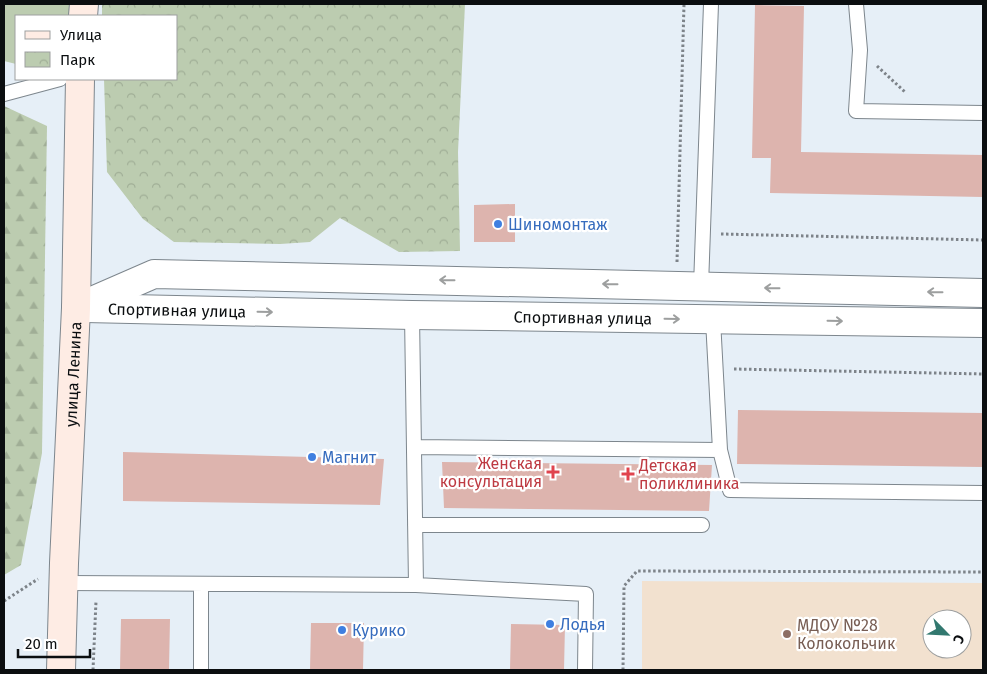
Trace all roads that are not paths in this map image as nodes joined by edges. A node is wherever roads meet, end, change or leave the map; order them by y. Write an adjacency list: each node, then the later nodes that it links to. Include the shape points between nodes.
1 (711, 4): 6 (lane, via 703,234)
2 (856, 4): 5 (lane, via 860,50 856,111)
3 (72, 83): 4 (lane); 8 (street, улица Ленина)
4 (4, 94)
5 (983, 113)
6 (689, 285): 7 (street, Спортивная улица, one-way to 6); 8 (street, Спортивная улица, one-way to 8, via 154,274)
7 (983, 293)
8 (76, 308): 9 (street, Спортивная улица, one-way to 9); 17 (street, улица Ленина)
9 (412, 316): 10 (street, Спортивная улица, one-way to 10); 12 (lane)
10 (713, 320): 11 (street, Спортивная улица, one-way to 11); 13 (lane)
11 (983, 324)
12 (414, 447): 13 (lane); 15 (lane)
13 (720, 450): 14 (lane, via 730,490)
14 (983, 493)
15 (415, 525): 16 (lane); 19 (lane)
16 (702, 525)
17 (64, 573): 18 (lane, via 96,583); 20 (street, улица Ленина)
18 (201, 584): 19 (lane); 21 (lane)
19 (416, 585): 22 (lane, via 586,594)
20 (62, 670)
21 (201, 670)
22 (585, 670)

